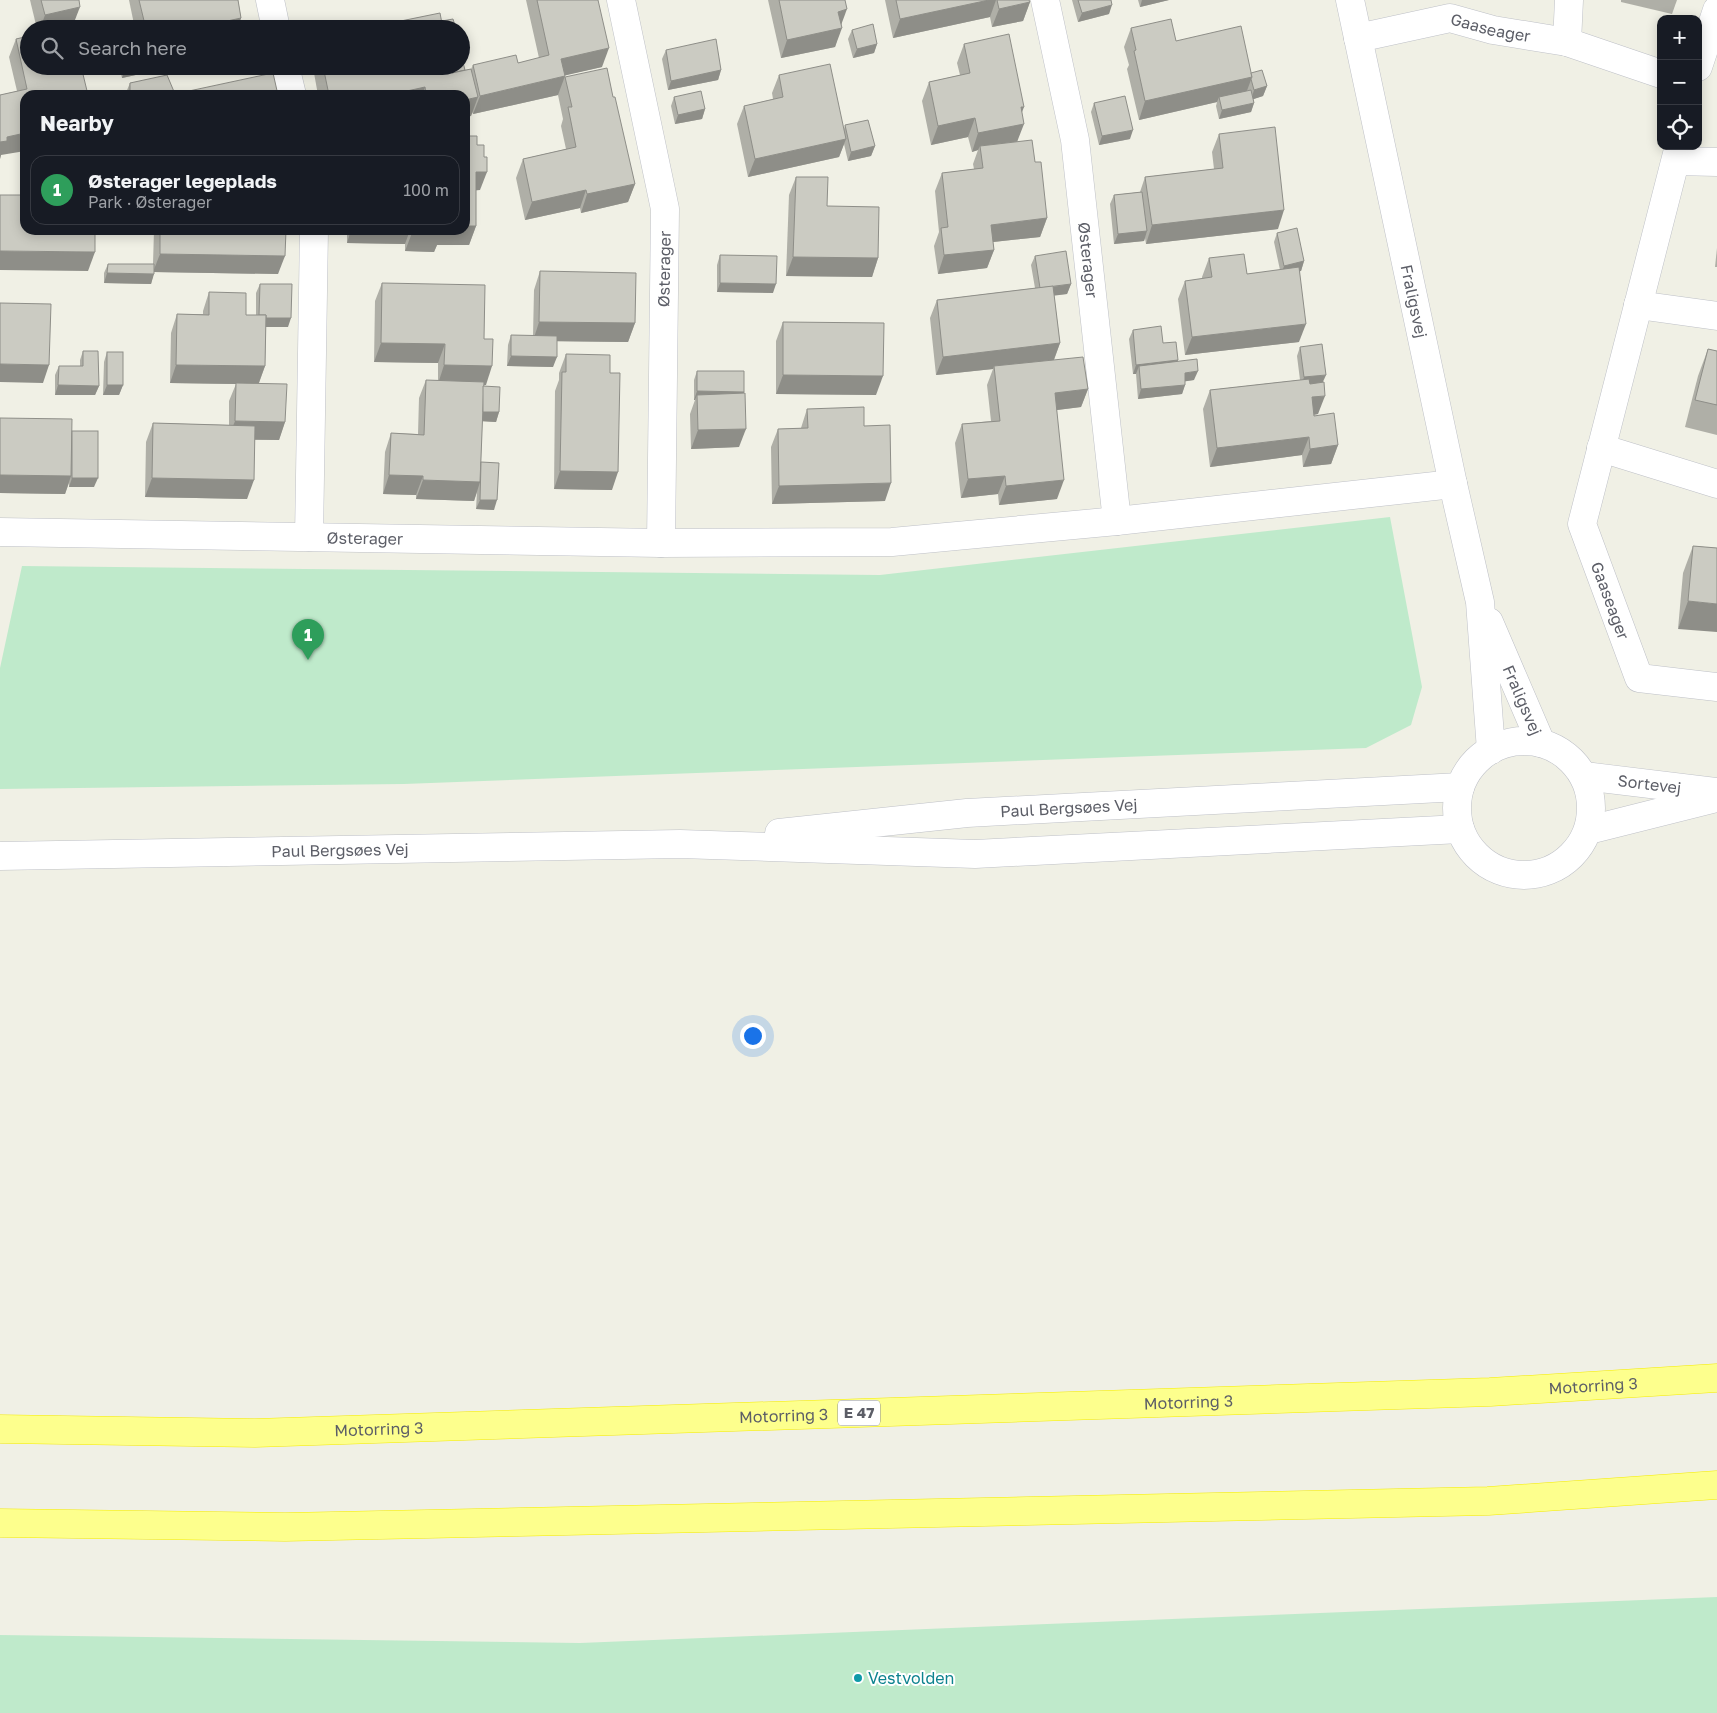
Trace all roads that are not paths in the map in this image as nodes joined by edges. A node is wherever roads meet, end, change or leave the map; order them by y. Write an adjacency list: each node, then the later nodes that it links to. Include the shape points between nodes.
1 (270, 0): 7 (street)
2 (621, 0): 25 (street, Østerager, via 665,209)
3 (1045, 0): 22 (street, Østerager, via 1075,140)
4 (1350, 0): 8 (street, Fraligsvej)
5 (1569, 0): 9 (street)
6 (1717, 10): 10 (street)
7 (274, 20)
8 (1358, 38): 9 (street, Gaaseager, via 1450,18 1494,30); 20 (street, Fraligsvej)
9 (1567, 42): 11 (street, Gaaseager)
10 (1700, 60)
11 (1657, 73)
12 (287, 75): 13 (street)
13 (291, 90)
14 (1678, 154): 15 (street, Gaaseager); 17 (street, Gaaseager)
15 (1717, 162)
16 (314, 235): 24 (street, Østerager)
17 (1638, 304): 18 (street); 19 (street, Gaaseager)
18 (1717, 316)
19 (1601, 448): 21 (street); 27 (street, Gaaseager, via 1582,524 1639,678)
20 (1453, 484): 22 (street, Østerager); 26 (street, Fraligsvej)
21 (1717, 484)
22 (1117, 521): 25 (street, Østerager, via 892,542)
23 (0, 532): 24 (street, Østerager)
24 (309, 537): 25 (street, Østerager)
25 (661, 543)
26 (1480, 602): 28 (street, Fraligsvej); 29 (street, Fraligsvej)
27 (1717, 687)
28 (1541, 743): 29 (street, via 1507,743); 30 (street, via 1558,750)
29 (1491, 750): 31 (street, via 1472,766)
30 (1584, 776): 32 (street, Sortevej); 35 (street, via 1592,811)
31 (1460, 787): 34 (street, via 1457,808); 36 (street, Paul Bergsøes Vej, via 967,813)
32 (1717, 792)
33 (1717, 797): 35 (street, Sortevej)
34 (1460, 829): 35 (street, via 1469,848 1484,863 1503,873 1524,876 1545,873 1564,864 1579,848); 36 (street, Paul Bergsøes Vej, via 974,854)
35 (1589, 830)
36 (680, 844): 37 (street, Paul Bergsøes Vej)
37 (0, 856)
38 (1717, 1378): 39 (highway, Motorring 3 / E 47, via 1490,1392 255,1433)
39 (0, 1429)
40 (1717, 1485): 41 (highway, via 1469,1502 285,1527)
41 (0, 1523)

